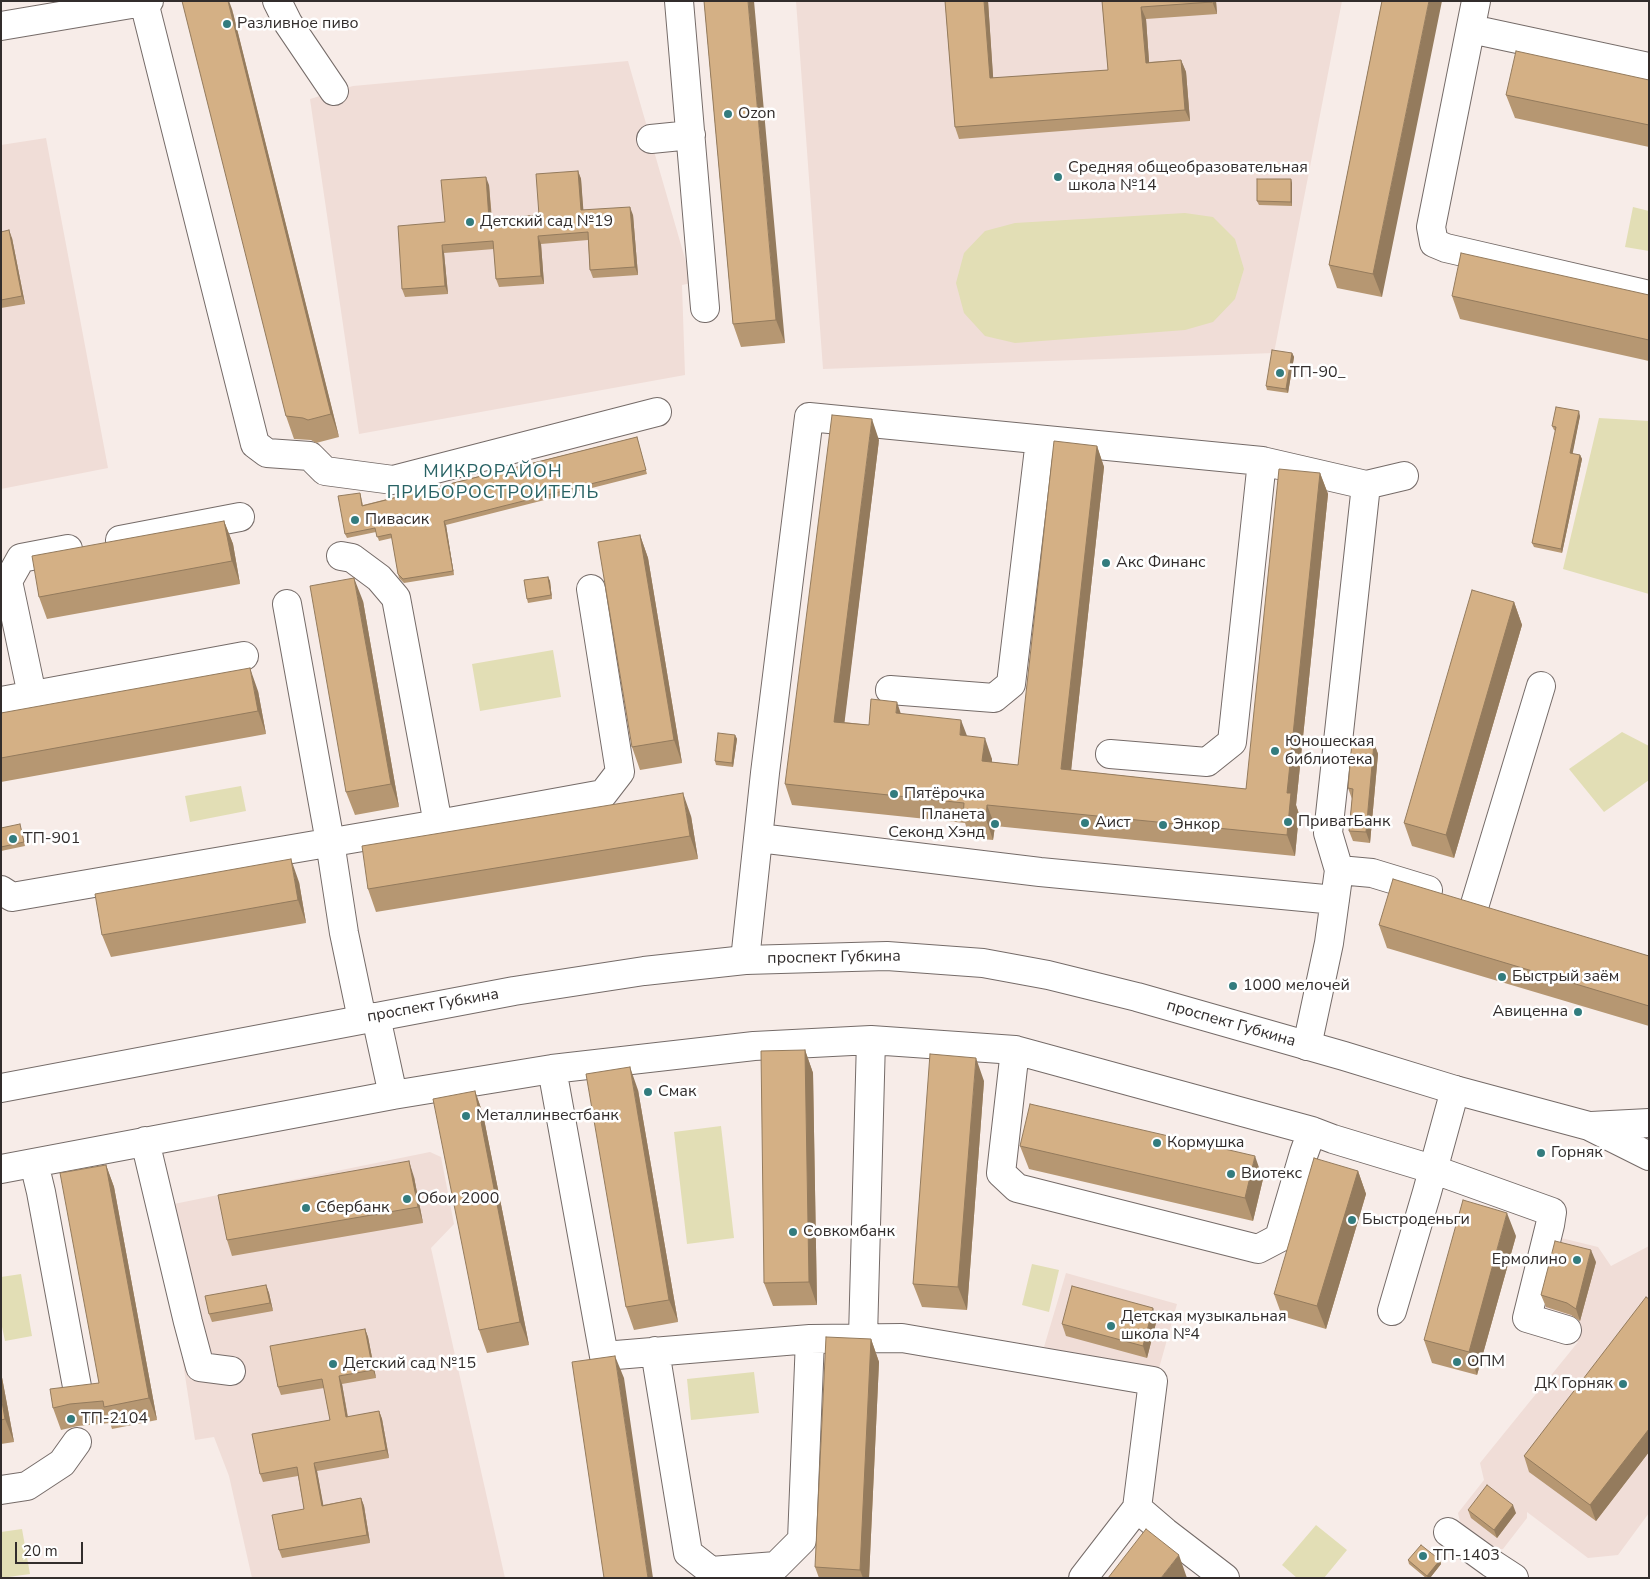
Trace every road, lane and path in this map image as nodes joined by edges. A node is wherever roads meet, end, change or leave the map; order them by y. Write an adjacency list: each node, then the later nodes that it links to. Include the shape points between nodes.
1 (277, 1): 8 (main road)
2 (679, 1): 9 (main road)
3 (1476, 1): 6 (main road)
4 (147, 2): 5 (main road); 13 (main road, via 255,444 267,453 310,456 325,472 393,480)
5 (1, 26)
6 (1471, 29): 7 (main road); 11 (main road, via 1431,227 1434,243)
7 (1649, 67)
8 (334, 91)
9 (691, 135): 10 (main road); 12 (main road)
10 (650, 140)
11 (1649, 295)
12 (705, 308)
13 (657, 412)
14 (1040, 440): 15 (main road); 24 (main road, via 1011,684 994,698); 29 (main road, via 809,417)
15 (1262, 461): 17 (main road); 27 (main road, via 1232,742 1206,762)
16 (1404, 476): 17 (main road)
17 (1366, 485): 31 (main road, via 1328,833)
18 (240, 517): 25 (main road, via 21,558 8,581)
19 (341, 556): 28 (main road, via 352,558 378,578 396,598)
20 (591, 589): 28 (main road, via 620,772 603,794)
21 (287, 604): 30 (main road)
22 (244, 656): 25 (main road)
23 (1541, 686): 34 (main road)
24 (890, 690)
25 (32, 695): 26 (main road)
26 (1, 701)
27 (1110, 754)
28 (438, 824): 30 (main road)
29 (759, 838): 33 (main road, via 1040,872); 36 (main road)
30 (330, 842): 32 (main road, via 12,897); 37 (main road, via 344,933)
31 (1339, 870): 33 (main road); 34 (main road, via 1372,873)
32 (1, 890)
33 (1335, 900): 39 (main road)
34 (1474, 904): 35 (main road)
35 (1502, 913)
36 (746, 960): 37 (main road, проспект Губкина, via 616,975); 39 (main road, проспект Губкина, via 888,956 983,964 1137,997)
37 (369, 1018): 42 (main road, проспект Губкина); 44 (main road)
38 (871, 1040): 40 (main road); 41 (main road, via 754,1046); 55 (main road)
39 (1307, 1046): 43 (main road, проспект Губкина)
40 (1015, 1050): 47 (main road); 47 (main road, via 1001,1173 1017,1188 1258,1249 1279,1238)
41 (552, 1069): 44 (main road); 57 (main road, via 604,1356)
42 (1, 1088)
43 (1455, 1090): 46 (main road, проспект Губкина); 52 (main road)
44 (393, 1095): 48 (main road)
45 (1649, 1122): 46 (main road)
46 (1589, 1126): 49 (main road, проспект Губкина)
47 (1312, 1131): 52 (main road)
48 (145, 1141): 50 (main road); 58 (main road, via 200,1367)
49 (1649, 1156)
50 (34, 1163): 51 (main road); 59 (main road)
51 (1, 1169)
52 (1432, 1169): 53 (main road); 54 (main road, via 1552,1212 1527,1318)
53 (1392, 1311)
54 (1567, 1330)
55 (863, 1338): 56 (main road); 62 (main road, via 902,1338 1153,1381)
56 (810, 1339): 57 (main road); 57 (main road, via 802,1540 776,1566 711,1572 688,1553)
57 (656, 1351)
58 (231, 1371)
59 (78, 1392)
60 (77, 1442): 61 (main road, via 62,1463 27,1486)
61 (1, 1490)
62 (1137, 1508): 65 (main road); 66 (main road)
63 (1448, 1532): 64 (main road)
64 (1510, 1576)
65 (1083, 1578)
66 (1225, 1578)

